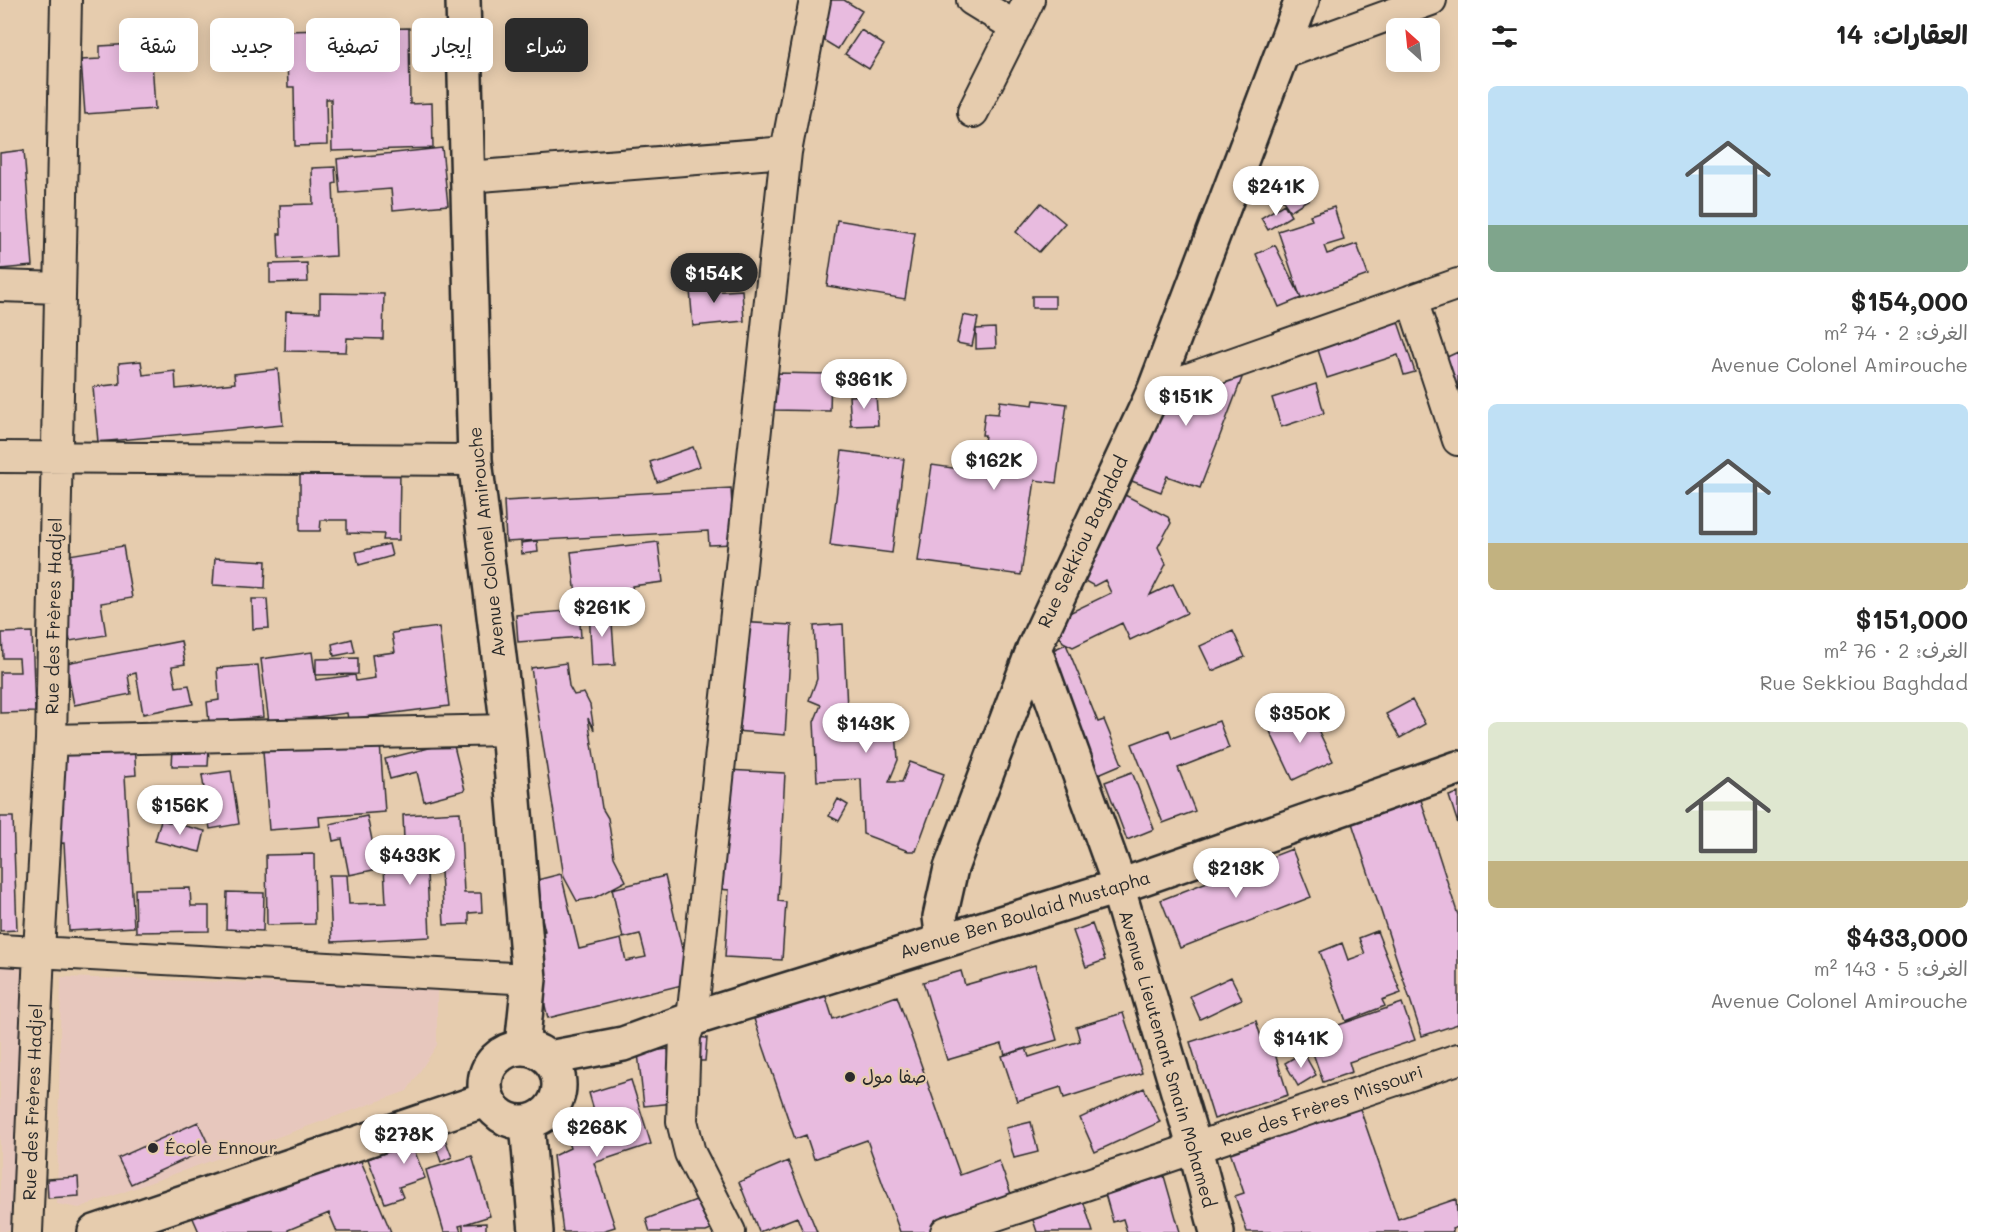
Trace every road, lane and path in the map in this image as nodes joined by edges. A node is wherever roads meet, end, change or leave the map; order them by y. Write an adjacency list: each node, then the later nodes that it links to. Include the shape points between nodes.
1 (66, 0): 15 (street, Rue des Frères Hadjel)
2 (463, 0): 12 (main road, Avenue Colonel Amirouche)
3 (815, 0): 11 (street)
4 (972, 0): 8 (street)
5 (1029, 0): 8 (street)
6 (1302, 0): 9 (main road, Rue Sekkiou Baghdad)
7 (1431, 0): 9 (street)
8 (1016, 27): 10 (street)
9 (1282, 54): 17 (main road, Rue Sekkiou Baghdad)
10 (973, 112)
11 (786, 152): 12 (street); 31 (street)
12 (467, 177): 21 (main road, Avenue Colonel Amirouche)
13 (1458, 284): 16 (street)
14 (0, 286): 15 (street)
15 (60, 288): 20 (street, Rue des Frères Hadjel)
16 (1412, 300): 17 (street); 18 (street)
17 (1154, 391): 22 (main road, Rue Sekkiou Baghdad)
18 (1458, 440)
19 (0, 457): 20 (street)
20 (57, 459): 21 (street); 24 (street, Rue des Frères Hadjel)
21 (475, 460): 23 (main road, Avenue Colonel Amirouche)
22 (1034, 648): 26 (main road, Avenue Lieutenant Smain Mohamed); 27 (main road, Rue Sekkiou Baghdad, via 951,868 940,917)
23 (508, 730): 24 (street); 30 (main road, Avenue Colonel Amirouche)
24 (51, 740): 29 (street, Rue des Frères Hadjel)
25 (1458, 768): 26 (main road, Avenue Ben Boulaid Mustapha)
26 (1120, 886): 27 (main road, Avenue Ben Boulaid Mustapha); 38 (main road, Avenue Lieutenant Smain Mohamed)
27 (944, 940): 31 (main road, Avenue Ben Boulaid Mustapha)
28 (0, 950): 29 (street)
29 (39, 951): 30 (street); 39 (street, Rue des Frères Hadjel)
30 (529, 980): 33 (main road, Avenue Colonel Amirouche)
31 (692, 1019): 32 (main road, Avenue Ben Boulaid Mustapha); 42 (street, via 685,1036 682,1121 690,1153)
32 (623, 1044): 33 (main road); 35 (main road)
33 (536, 1053): 35 (main road, via 555,1067); 36 (main road, via 509,1050 498,1056 490,1066 484,1086)
34 (1458, 1059): 38 (street, Rue des Frères Missouri)
35 (559, 1092): 37 (main road, via 550,1110)
36 (488, 1099): 37 (main road, via 500,1115); 40 (main road)
37 (527, 1122): 41 (main road)
38 (1195, 1149): 43 (street, Rue des Frères Missouri); 44 (main road, Avenue Lieutenant Smain Mohamed)
39 (27, 1232)
40 (95, 1232)
41 (536, 1232)
42 (730, 1232)
43 (946, 1232)
44 (1218, 1232)

